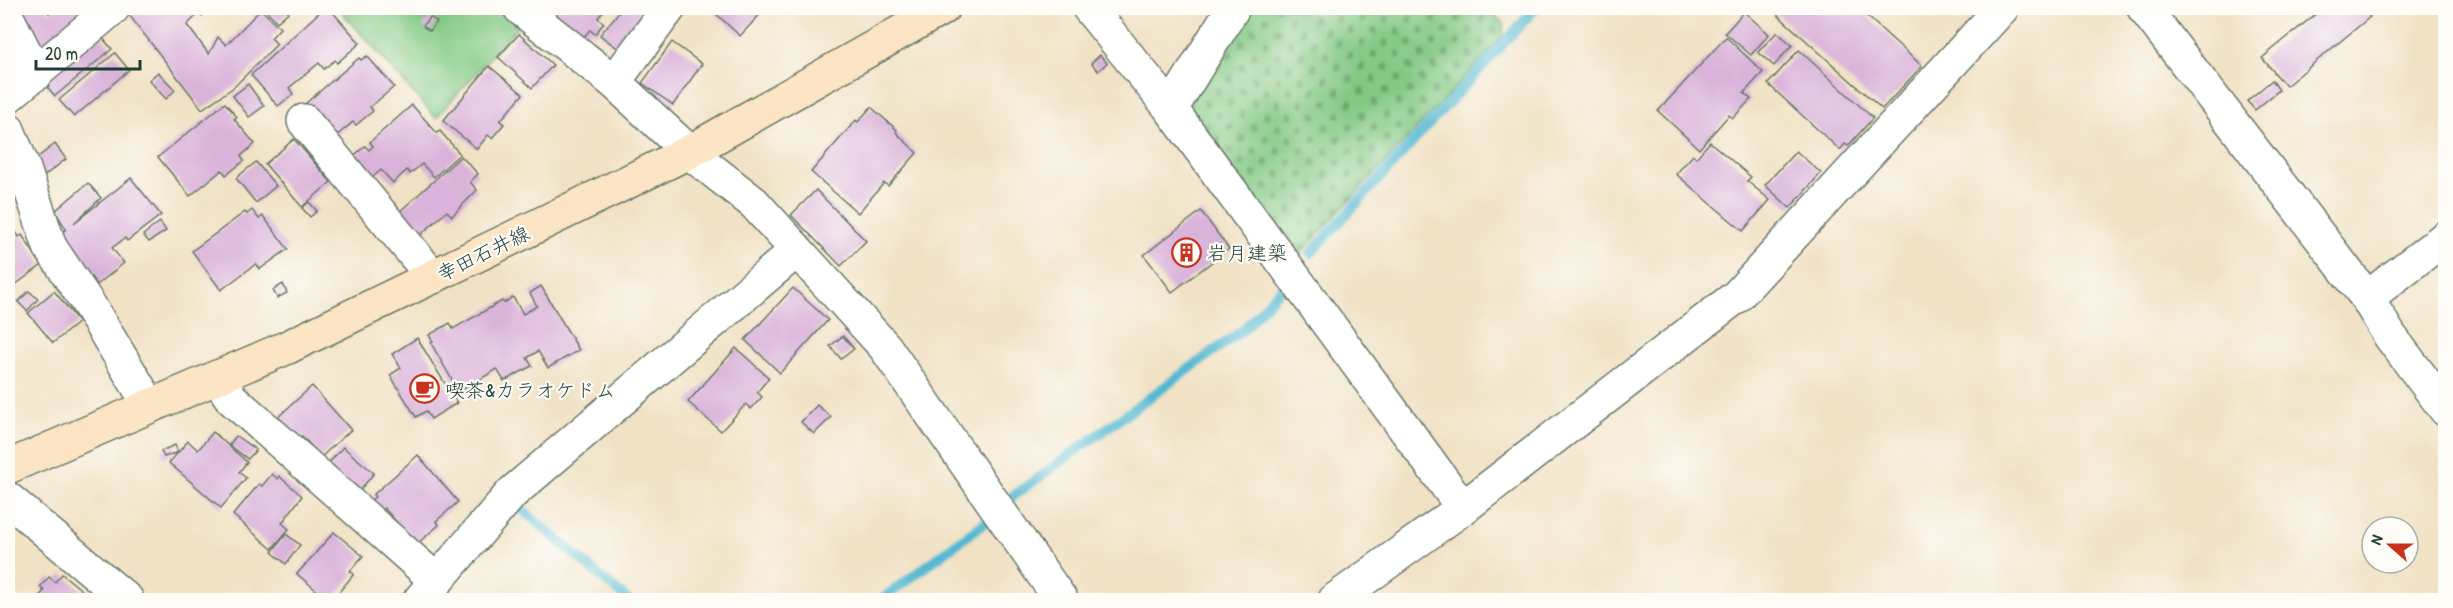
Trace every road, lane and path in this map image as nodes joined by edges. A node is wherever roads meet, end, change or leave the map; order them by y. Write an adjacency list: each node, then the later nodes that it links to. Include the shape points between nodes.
1 (113, 8): 10 (street)
2 (520, 8): 11 (street)
3 (669, 8): 11 (street)
4 (943, 8): 16 (main road, 幸田石井線)
5 (1089, 8): 13 (street)
6 (1233, 8): 13 (street)
7 (2002, 8): 26 (street, via 1737,296)
8 (2144, 8): 20 (street)
9 (8, 20): 10 (street)
10 (36, 74): 12 (street)
11 (614, 82): 16 (street)
12 (8, 96)
13 (1171, 109): 26 (street)
14 (304, 121): 19 (street)
15 (8, 130): 22 (street, via 50,247)
16 (689, 152): 18 (street, via 754,204); 19 (main road, 幸田石井線)
17 (2445, 237): 20 (street)
18 (796, 251): 27 (street, via 512,493); 29 (street, via 885,347)
19 (433, 277): 21 (main road, 幸田石井線)
20 (2367, 298): 23 (street)
21 (218, 377): 22 (main road, 幸田石井線); 27 (street, via 232,399)
22 (150, 406): 24 (main road, 幸田石井線)
23 (2445, 410)
24 (8, 467)
25 (8, 499): 28 (street)
26 (1463, 508): 30 (street)
27 (429, 591)
28 (127, 600)
29 (1061, 600)
30 (1335, 600)

